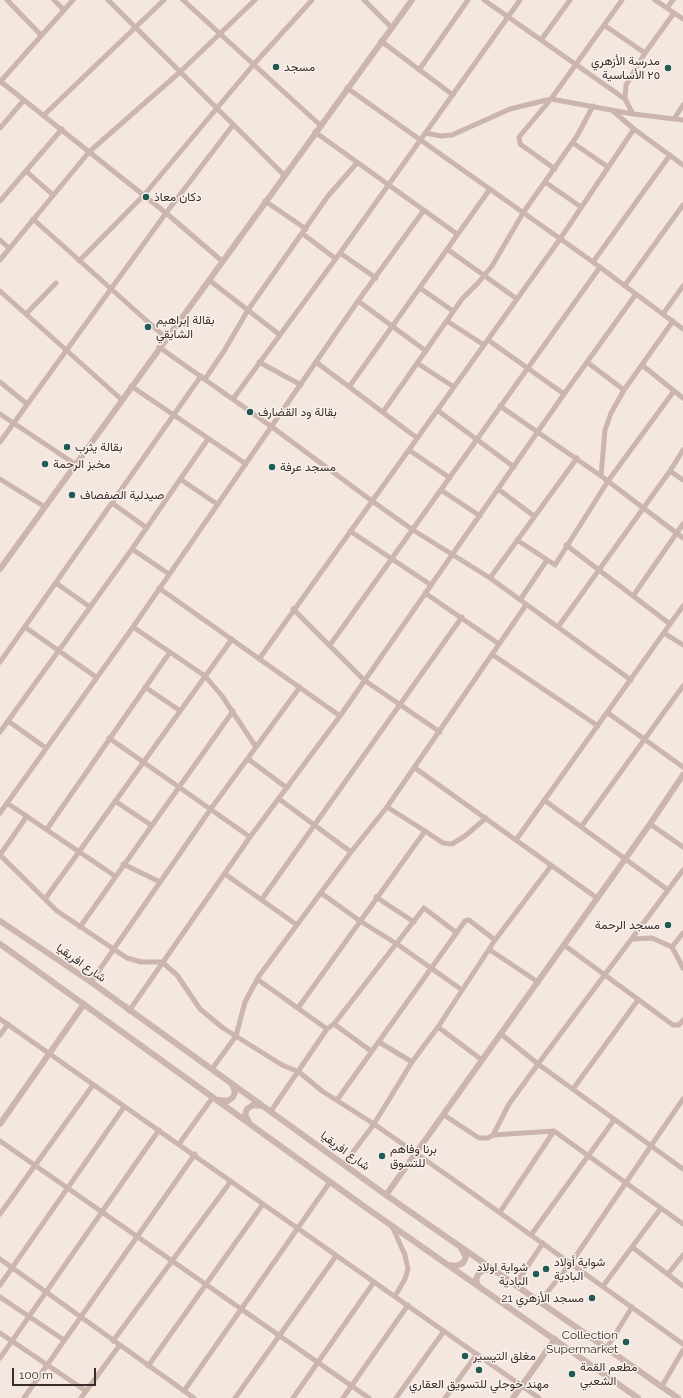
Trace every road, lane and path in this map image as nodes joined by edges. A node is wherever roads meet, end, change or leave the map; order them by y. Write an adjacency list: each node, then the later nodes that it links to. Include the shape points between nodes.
1 (7, 0): 27 (street)
2 (54, 0): 19 (street)
3 (73, 0): 19 (street)
4 (108, 0): 25 (street)
5 (164, 0): 25 (street)
6 (183, 0): 26 (street)
7 (255, 0): 26 (street)
8 (312, 0): 31 (street)
9 (364, 0): 24 (street)
10 (412, 0): 24 (street)
11 (468, 0): 33 (street)
12 (484, 0): 21 (street)
13 (520, 0): 21 (street)
14 (570, 0): 28 (street)
15 (622, 0): 23 (street)
16 (656, 0): 18 (street)
17 (673, 0): 18 (street)
18 (667, 8): 20 (street)
19 (64, 10): 27 (street)
20 (674, 13): 22 (street); 30 (street)
21 (509, 16): 28 (street); 37 (street)
22 (683, 19)
23 (604, 25): 30 (street); 32 (street)
24 (391, 27): 29 (street)
25 (135, 28): 34 (street); 46 (street)
26 (220, 34): 31 (street); 34 (street)
27 (41, 35): 35 (street)
28 (541, 40): 32 (street)
29 (381, 41): 33 (street); 36 (street)
30 (645, 53): 39 (street, via 626,85)
31 (254, 64): 43 (street); 50 (street)
32 (576, 66): 38 (street); 39 (street)
33 (419, 70): 37 (street)
34 (180, 72): 43 (street); 58 (street)
35 (0, 82): 40 (street)
36 (347, 88): 50 (street); 56 (street)
37 (453, 95): 55 (street)
38 (551, 99): 42 (street); 55 (street, via 510,109 452,135); 62 (street, via 518,140)
39 (625, 99): 45 (street)
40 (24, 100): 46 (street); 51 (street)
41 (683, 105): 47 (street)
42 (593, 106): 44 (street); 57 (street)
43 (216, 109): 49 (street); 70 (street)
44 (612, 110): 45 (street); 53 (street)
45 (633, 114): 47 (street)
46 (44, 115): 52 (street)
47 (674, 119): 48 (street)
48 (683, 120)
49 (233, 125): 65 (street); 76 (street)
50 (320, 125): 54 (street)
51 (0, 128)
52 (62, 129): 58 (street); 64 (street)
53 (634, 130): 59 (street); 63 (street)
54 (315, 132): 60 (street); 65 (street)
55 (426, 133): 56 (street)
56 (421, 139): 67 (street); 68 (street)
57 (573, 143): 62 (street); 63 (street)
58 (89, 152): 69 (street); 70 (street)
59 (670, 155): 61 (street); 91 (street)
60 (357, 163): 67 (street); 79 (street, via 328,196)
61 (683, 165)
62 (554, 168): 66 (street)
63 (608, 168): 74 (street)
64 (26, 171): 69 (street); 71 (street)
65 (284, 175): 72 (street)
66 (545, 182): 74 (street); 77 (street)
67 (388, 185): 75 (street); 86 (street)
68 (490, 189): 77 (street); 81 (street)
69 (53, 194): 78 (street)
70 (144, 195): 76 (street); 89 (street)
71 (0, 201)
72 (265, 201): 79 (street); 90 (street)
73 (683, 205): 97 (street)
74 (581, 207): 82 (street)
75 (424, 210): 81 (street); 94 (street)
76 (166, 213): 90 (street); 100 (street)
77 (523, 213): 82 (street); 93 (street)
78 (33, 219): 84 (street); 89 (street)
79 (306, 229): 80 (street)
80 (303, 234): 87 (street); 105 (street)
81 (457, 234): 85 (street)
82 (560, 239): 91 (street); 103 (street)
83 (0, 240): 84 (street)
84 (9, 248): 88 (street)
85 (447, 249): 93 (street); 99 (street)
86 (340, 253): 87 (street); 94 (street)
87 (336, 259): 113 (street)
88 (0, 260)
89 (79, 261): 100 (street)
90 (222, 261): 95 (street)
91 (593, 262): 92 (street)
92 (600, 267): 97 (street); 125 (street)
93 (484, 276): 103 (street); 106 (street)
94 (376, 278): 104 (street)
95 (210, 280): 105 (street); 114 (street)
96 (56, 283): 107 (street)
97 (624, 285): 102 (street)
98 (683, 286): 108 (street)
99 (420, 288): 106 (street); 111 (street)
100 (111, 290): 114 (street); 118 (street)
101 (0, 291): 107 (street)
102 (636, 294): 108 (street); 122 (street)
103 (517, 299): 115 (street)
104 (358, 302): 111 (street); 121 (street)
105 (248, 310): 113 (street); 126 (street, via 224,351)
106 (453, 311): 109 (street)
107 (26, 314): 118 (street)
108 (663, 314): 110 (street)
109 (447, 321): 116 (street); 119 (street)
110 (673, 321): 112 (street); 124 (street)
111 (393, 327): 119 (street); 130 (street)
112 (683, 329)
113 (280, 335): 120 (street)
114 (166, 338): 117 (street)
115 (488, 340): 116 (street); 125 (street)
116 (484, 345): 131 (street)
117 (159, 347): 126 (street); 129 (street)
118 (67, 351): 136 (street); 138 (street)
119 (426, 351): 123 (street)
120 (259, 362): 128 (street); 137 (street)
121 (316, 362): 128 (street); 130 (street)
122 (587, 362): 132 (street); 134 (street)
123 (417, 363): 131 (street); 141 (street)
124 (642, 365): 132 (street); 133 (street)
125 (527, 367): 134 (street); 139 (street)
126 (203, 378): 137 (street); 143 (street)
127 (0, 382): 138 (street)
128 (301, 385): 145 (street)
129 (131, 386): 136 (street); 143 (street)
130 (349, 387): 141 (street)
131 (454, 387): 140 (street)
132 (624, 390): 158 (street, via 607,422)
133 (674, 391): 135 (street); 163 (street)
134 (564, 394): 146 (street)
135 (683, 398)
136 (121, 399): 154 (street)
137 (233, 399): 145 (street)
138 (27, 404): 144 (street)
139 (500, 406): 146 (street); 149 (street)
140 (437, 410): 147 (street); 149 (street)
141 (383, 412): 147 (street)
142 (0, 414): 144 (street)
143 (173, 416): 148 (street); 167 (street)
144 (14, 424): 150 (street); 154 (street)
145 (272, 427): 155 (street); 166 (street)
146 (538, 431): 153 (street); 156 (street)
147 (417, 438): 151 (street)
148 (208, 439): 155 (street); 161 (street)
149 (477, 439): 156 (street); 159 (street)
150 (0, 442)
151 (409, 450): 159 (street); 166 (street)
152 (683, 450): 157 (street)
153 (576, 458): 158 (street); 172 (street)
154 (75, 464): 169 (street)
155 (246, 464): 168 (street)
156 (514, 467): 164 (street)
157 (670, 471): 162 (street); 170 (street)
158 (601, 476): 163 (street)
159 (450, 478): 165 (street)
160 (0, 479): 169 (street)
161 (180, 479): 168 (street); 174 (street)
162 (683, 480)
163 (608, 481): 170 (street); 180 (street)
164 (498, 489): 171 (street); 172 (street)
165 (441, 490): 171 (street); 175 (street)
166 (372, 501): 175 (street); 176 (street)
167 (112, 503): 174 (street); 189 (street)
168 (217, 504): 187 (street)
169 (45, 507): 185 (street)
170 (643, 507): 177 (street); 186 (street)
171 (480, 516): 182 (street)
172 (534, 516): 179 (street)
173 (683, 524): 177 (street)
174 (147, 528): 181 (street)
175 (413, 530): 182 (street); 183 (street)
176 (350, 531): 183 (street); 198 (street)
177 (677, 533): 178 (street); 193 (street)
178 (683, 538)
179 (517, 540): 184 (street); 188 (street)
180 (566, 545): 184 (street, via 554,565); 186 (street)
181 (132, 549): 187 (street); 196 (street)
182 (452, 555): 188 (street); 190 (street)
183 (392, 559): 190 (street); 207 (street)
184 (547, 560): 194 (street)
185 (0, 569)
186 (598, 571): 193 (street); 203 (street)
187 (169, 574): 191 (street)
188 (490, 578): 194 (street)
189 (56, 583): 196 (street); 201 (street)
190 (431, 586): 192 (street)
191 (159, 588): 202 (street); 205 (street)
192 (425, 593): 199 (street); 216 (street)
193 (633, 596): 200 (street)
194 (520, 600): 195 (street)
195 (526, 605): 203 (street); 206 (street)
196 (90, 606): 209 (street)
197 (683, 606): 200 (street)
198 (293, 609): 207 (street); 212 (street)
199 (462, 618): 206 (street); 221 (street)
200 (670, 624): 204 (street)
201 (25, 627): 209 (street); 213 (street)
202 (133, 627): 210 (street); 215 (street)
203 (558, 627): 217 (street)
204 (664, 633): 208 (street); 217 (street)
205 (232, 639): 212 (street); 214 (street)
206 (499, 644): 211 (street)
207 (330, 645): 216 (street)
208 (683, 645)
209 (58, 650): 215 (street); 226 (street)
210 (170, 652): 214 (street); 219 (street)
211 (492, 654): 227 (street); 229 (street)
212 (259, 659): 220 (street)
213 (0, 662)
214 (205, 676): 222 (street); 223 (street)
215 (96, 678): 233 (street)
216 (364, 680): 221 (street); 225 (street)
217 (631, 680): 224 (street)
218 (683, 686): 231 (street)
219 (145, 687): 222 (street); 230 (street)
220 (300, 687): 225 (street); 232 (street)
221 (400, 706): 229 (street); 252 (street)
222 (179, 710): 235 (street)
223 (233, 712): 232 (street); 239 (street)
224 (608, 713): 227 (street); 231 (street)
225 (340, 716): 240 (street)
226 (8, 721): 228 (street); 233 (street)
227 (598, 726): 242 (street)
228 (0, 732)
229 (440, 732): 237 (street)
230 (109, 738): 235 (street); 254 (street)
231 (645, 739): 236 (street); 253 (street)
232 (256, 747): 234 (street)
233 (46, 748): 244 (street)
234 (248, 760): 240 (street); 246 (street)
235 (143, 761): 239 (street); 243 (street)
236 (683, 767)
237 (415, 768): 245 (street); 249 (street)
238 (683, 776): 250 (street)
239 (179, 786): 246 (street); 251 (street)
240 (287, 788): 241 (street)
241 (279, 799): 252 (street); 256 (street)
242 (544, 800): 253 (street); 257 (street)
243 (115, 801): 251 (street); 259 (street)
244 (7, 803): 247 (street); 248 (street)
245 (387, 807): 255 (street); 260 (street)
246 (210, 810): 256 (street); 268 (street)
247 (0, 813)
248 (27, 816): 254 (street); 261 (street)
249 (486, 818): 255 (street, via 466,836 452,844 442,843); 257 (street)
250 (650, 824): 258 (street); 262 (street)
251 (151, 825): 263 (street)
252 (316, 825): 260 (street); 273 (street)
253 (581, 827): 262 (street)
254 (47, 829): 259 (street)
255 (425, 831): 271 (street)
256 (250, 837): 266 (street)
257 (516, 840): 264 (street)
258 (683, 847)
259 (80, 851): 267 (street); 274 (street)
260 (351, 852): 270 (street)
261 (0, 855): 274 (street)
262 (625, 860): 269 (street); 272 (street)
263 (123, 864): 267 (street); 268 (street)
264 (551, 866): 272 (street); 283 (street)
265 (683, 870): 269 (street)
266 (225, 874): 273 (street); 290 (street)
267 (115, 876): 279 (street)
268 (160, 882): 288 (street)
269 (668, 890): 282 (street)
270 (321, 893): 276 (street); 278 (street)
271 (376, 897): 276 (street); 277 (street)
272 (597, 898): 286 (street)
273 (262, 899): 278 (street)
274 (45, 900): 279 (street)
275 (0, 921): 295 (street, شارع افريقيا)
276 (360, 921): 285 (street); 300 (street)
277 (414, 922): 280 (street, via 424,908); 285 (street)
278 (297, 925): 294 (street)
279 (80, 926): 288 (street)
280 (457, 933): 283 (street, via 466,920); 291 (street)
281 (683, 933): 287 (street)
282 (632, 938): 287 (street, via 652,938); 293 (street)
283 (495, 940): 289 (street)
284 (0, 944): 299 (street)
285 (397, 944): 291 (street); 305 (street)
286 (564, 945): 293 (street); 296 (street)
287 (672, 947): 292 (street)
288 (113, 948): 290 (street, via 127,958 141,962); 295 (street)
289 (490, 950): 296 (street); 297 (street)
290 (162, 962): 301 (street); 310 (street, via 177,976 205,1014)
291 (431, 968): 297 (street); 311 (street)
292 (683, 968)
293 (604, 974): 298 (street); 316 (street)
294 (257, 980): 300 (street); 310 (street, via 245,1002)
295 (91, 982): 301 (street, شارع افريقيا)
296 (538, 982): 308 (street)
297 (462, 990): 306 (street)
298 (638, 1000): 303 (street, via 673,1025 679,1025); 321 (street)
299 (84, 1004): 313 (street); 322 (street)
300 (298, 1008): 307 (street)
301 (129, 1011): 317 (street, شارع افريقيا)
302 (0, 1019): 304 (street)
303 (683, 1020)
304 (8, 1024): 309 (street); 313 (street)
305 (334, 1024): 307 (street); 312 (street)
306 (438, 1027): 314 (street); 315 (street)
307 (327, 1029): 318 (street)
308 (501, 1034): 314 (street); 316 (street)
309 (0, 1035)
310 (236, 1036): 317 (street); 318 (street)
311 (379, 1042): 312 (street); 315 (street)
312 (371, 1051): 323 (street)
313 (49, 1054): 320 (street); 330 (street)
314 (482, 1060): 328 (street)
315 (412, 1062): 332 (street)
316 (538, 1064): 321 (street); 335 (street, via 509,1104)
317 (212, 1069): 319 (street, شارع افريقيا)
318 (299, 1072): 323 (street); 327 (street)
319 (229, 1081): 322 (street, via 235,1089 233,1098 225,1101); 326 (street, شارع افريقيا)
320 (93, 1085): 325 (street); 343 (street)
321 (573, 1089): 329 (street)
322 (214, 1098): 331 (street); 337 (street)
323 (337, 1100): 332 (street)
324 (683, 1100): 338 (street)
325 (124, 1107): 333 (street); 348 (street)
326 (265, 1107): 327 (street, شارع افريقيا); 331 (street, via 256,1104 247,1109 246,1115)
327 (271, 1111): 342 (street, شارع افريقيا)
328 (444, 1115): 335 (street, via 479,1138); 340 (street)
329 (614, 1120): 338 (street); 341 (street)
330 (0, 1124)
331 (250, 1124): 346 (street)
332 (374, 1124): 340 (street); 342 (street)
333 (159, 1130): 337 (street); 353 (street)
334 (554, 1131): 335 (street); 341 (street); 352 (street)
335 (493, 1135)
336 (0, 1141): 343 (street)
337 (179, 1144): 339 (street)
338 (650, 1147): 344 (street); 347 (street)
339 (195, 1154): 345 (street); 359 (street)
340 (416, 1154): 349 (street); 352 (street)
341 (589, 1156): 347 (street); 358 (street)
342 (344, 1164): 349 (street, شارع افريقيا)
343 (35, 1166): 348 (street); 354 (street)
344 (683, 1169)
345 (231, 1181): 350 (street); 366 (street)
346 (330, 1182): 356 (street); 357 (street)
347 (625, 1183): 351 (street); 367 (street)
348 (67, 1189): 353 (street); 369 (street)
349 (386, 1195): 361 (street, شارع افريقيا)
350 (263, 1204): 357 (street); 374 (street)
351 (661, 1208): 355 (street); 362 (street)
352 (500, 1212): 358 (street)
353 (102, 1213): 359 (street); 379 (street)
354 (0, 1214)
355 (683, 1224)
356 (391, 1225): 368 (street); 380 (street, via 405,1255 408,1269)
357 (299, 1228): 364 (street); 385 (street)
358 (531, 1235): 360 (street)
359 (136, 1237): 366 (street); 387 (street)
360 (543, 1243): 367 (street); 375 (street)
361 (460, 1246): 368 (street, via 465,1254 465,1260 459,1265); 370 (street, شارع افريقيا)
362 (632, 1247): 371 (street); 377 (street)
363 (683, 1255): 371 (street)
364 (336, 1256): 372 (street); 390 (street)
365 (0, 1259): 369 (street)
366 (172, 1262): 374 (street); 393 (street)
367 (571, 1263): 377 (street); 382 (street)
368 (448, 1264): 376 (street)
369 (12, 1268): 373 (street); 379 (street)
370 (493, 1270): 375 (street, شارع افريقيا); 376 (street, via 482,1270 479,1273 476,1279)
371 (668, 1274): 378 (street)
372 (374, 1282): 380 (street); 401 (street)
373 (0, 1285)
374 (205, 1285): 385 (street); 403 (street)
375 (515, 1285): 382 (street, شارع افريقيا)
376 (479, 1286): 391 (street)
377 (603, 1286): 384 (street)
378 (683, 1286)
379 (46, 1292): 386 (street); 387 (street)
380 (395, 1296): 383 (street)
381 (0, 1297): 386 (street)
382 (540, 1301): 397 (street, شارع افريقيا)
383 (408, 1305): 388 (street); 404 (street)
384 (632, 1307): 394 (street); 397 (street)
385 (242, 1310): 390 (street); 408 (street)
386 (30, 1316): 392 (street); 395 (street)
387 (79, 1316): 392 (street); 393 (street)
388 (444, 1330): 399 (street); 417 (street)
389 (0, 1333): 395 (street)
390 (280, 1336): 401 (street); 413 (street)
391 (555, 1339): 405 (street); 409 (street)
392 (64, 1340): 402 (street)
393 (113, 1341): 396 (street)
394 (682, 1341)
395 (12, 1342): 400 (street); 402 (street)
396 (119, 1346): 403 (street); 407 (street)
397 (606, 1349): 406 (street, شارع افريقيا)
398 (683, 1350): 406 (street)
399 (477, 1354): 405 (street); 418 (street)
400 (0, 1358)
401 (317, 1363): 404 (street); 414 (street)
402 (48, 1364): 407 (street); 410 (street)
403 (148, 1366): 408 (street)
404 (351, 1386): 415 (street); 416 (street)
405 (522, 1386): 419 (street); 420 (street)
406 (662, 1386): 421 (street, شارع افريقيا)
407 (86, 1390): 411 (street)
408 (184, 1391): 412 (street)
409 (634, 1397)
410 (24, 1398)
411 (81, 1398)
412 (194, 1398)
413 (235, 1398)
414 (292, 1398)
415 (343, 1398)
416 (369, 1398)
417 (396, 1398)
418 (445, 1398)
419 (513, 1398)
420 (539, 1398)
421 (678, 1398)

